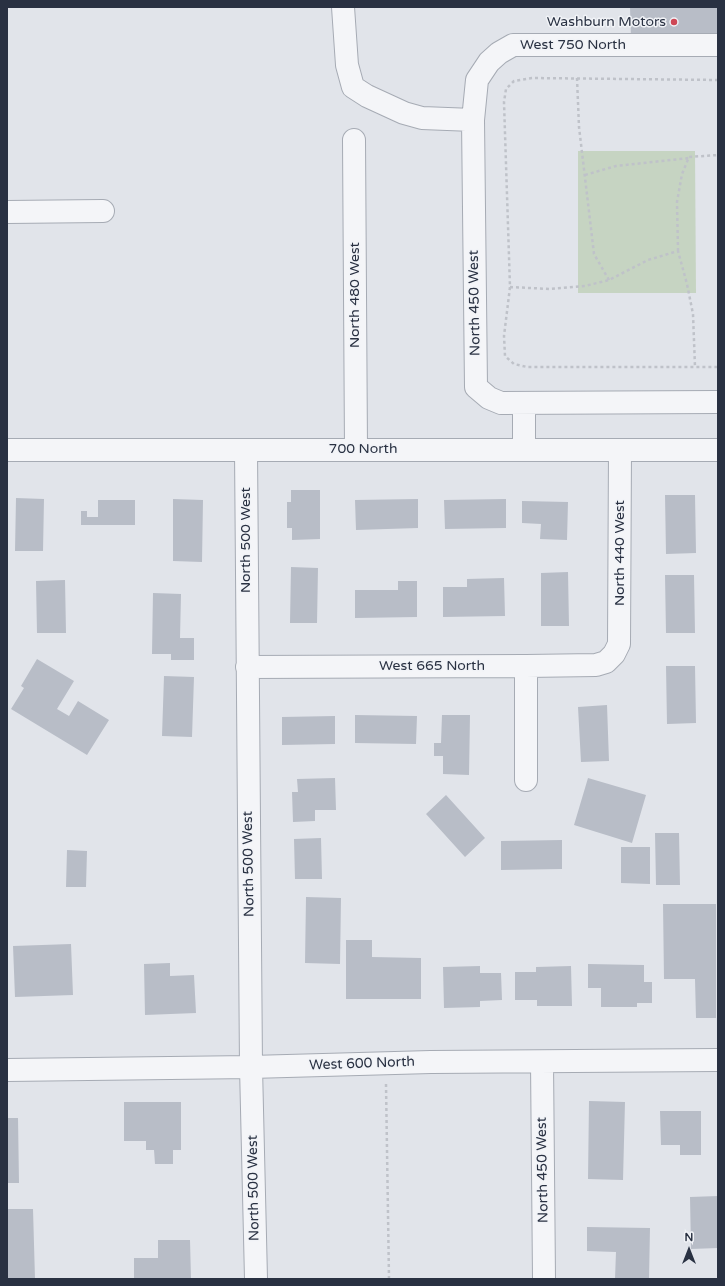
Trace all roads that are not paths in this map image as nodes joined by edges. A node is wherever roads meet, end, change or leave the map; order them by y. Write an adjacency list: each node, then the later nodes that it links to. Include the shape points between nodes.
1 (343, 7): 3 (street, via 347,65 352,87 404,113 422,118)
2 (718, 44): 3 (street, West 750 North, via 513,45 489,62 477,80)
3 (472, 120): 8 (street, North 450 West, via 476,387 489,398 501,403)
4 (354, 140): 9 (street, North 480 West)
5 (103, 211): 6 (street)
6 (7, 212)
7 (718, 402): 8 (street)
8 (524, 403): 10 (street)
9 (356, 449): 10 (street, 700 North); 12 (street, 700 North)
10 (524, 449): 13 (street, 700 North)
11 (7, 450): 12 (street, 700 North)
12 (246, 450): 17 (street, North 500 West)
13 (620, 450): 14 (street, 700 North); 15 (street, North 440 West, via 619,644)
14 (718, 450)
15 (614, 654): 16 (street, West 665 North, via 606,662 596,664)
16 (526, 666): 17 (street, West 665 North); 18 (street)
17 (247, 667): 21 (street, North 500 West)
18 (526, 780)
19 (718, 1060): 20 (street, West 600 North)
20 (542, 1062): 21 (street, West 600 North); 24 (street, North 450 West)
21 (251, 1067): 22 (street, West 600 North); 23 (street, North 500 West)
22 (7, 1070)
23 (256, 1279)
24 (544, 1279)

